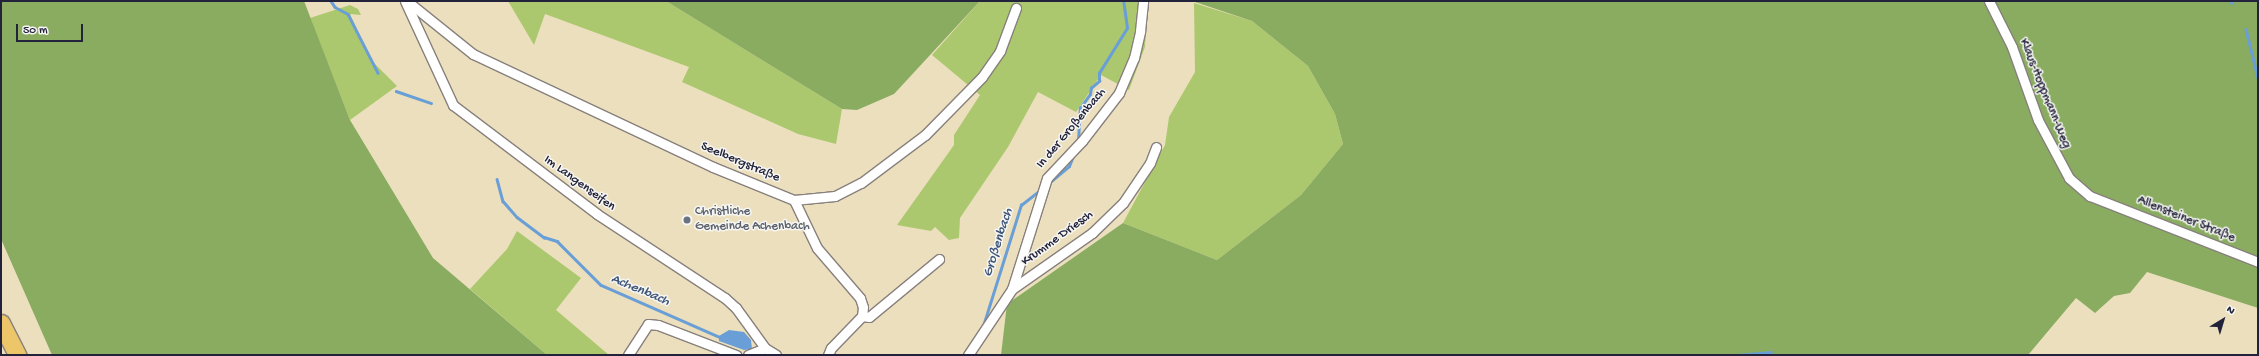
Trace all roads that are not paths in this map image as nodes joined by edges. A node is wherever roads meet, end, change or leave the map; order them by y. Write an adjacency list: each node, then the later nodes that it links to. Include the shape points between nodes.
1 (406, 1): 6 (street, Seelbergstraße, via 473,54 713,167); 13 (street, Im Langenseifen, via 453,105 597,214 725,298 736,308)
2 (1143, 1): 10 (street, In der Großenbach, via 1140,31 1128,73 1119,93 1082,141 1047,178)
3 (1989, 1): 7 (street, Klaus-Hoppmann-Weg, via 2012,47 2038,120 2060,164 2079,188)
4 (1016, 8): 6 (street, Seelbergstraße, via 1000,51 982,77 925,135 861,183 835,196)
5 (1156, 147): 10 (street, Krumme Driesch, via 1150,163 1124,203 1092,233)
6 (794, 200): 11 (street, via 818,248 860,298)
7 (2105, 202): 9 (street, Allensteiner Straße)
8 (938, 259): 11 (street, via 869,317)
9 (2258, 262)
10 (1012, 289): 20 (street, In der Großenbach)
11 (862, 316): 19 (street, via 831,348)
12 (1, 323): 14 (highway)
13 (765, 348): 17 (street); 18 (street, Im Langenseifen)
14 (16, 355)
15 (628, 355): 16 (street, via 648,324 658,325)
16 (736, 355)
17 (748, 355)
18 (776, 355)
19 (828, 355)
20 (968, 355)

